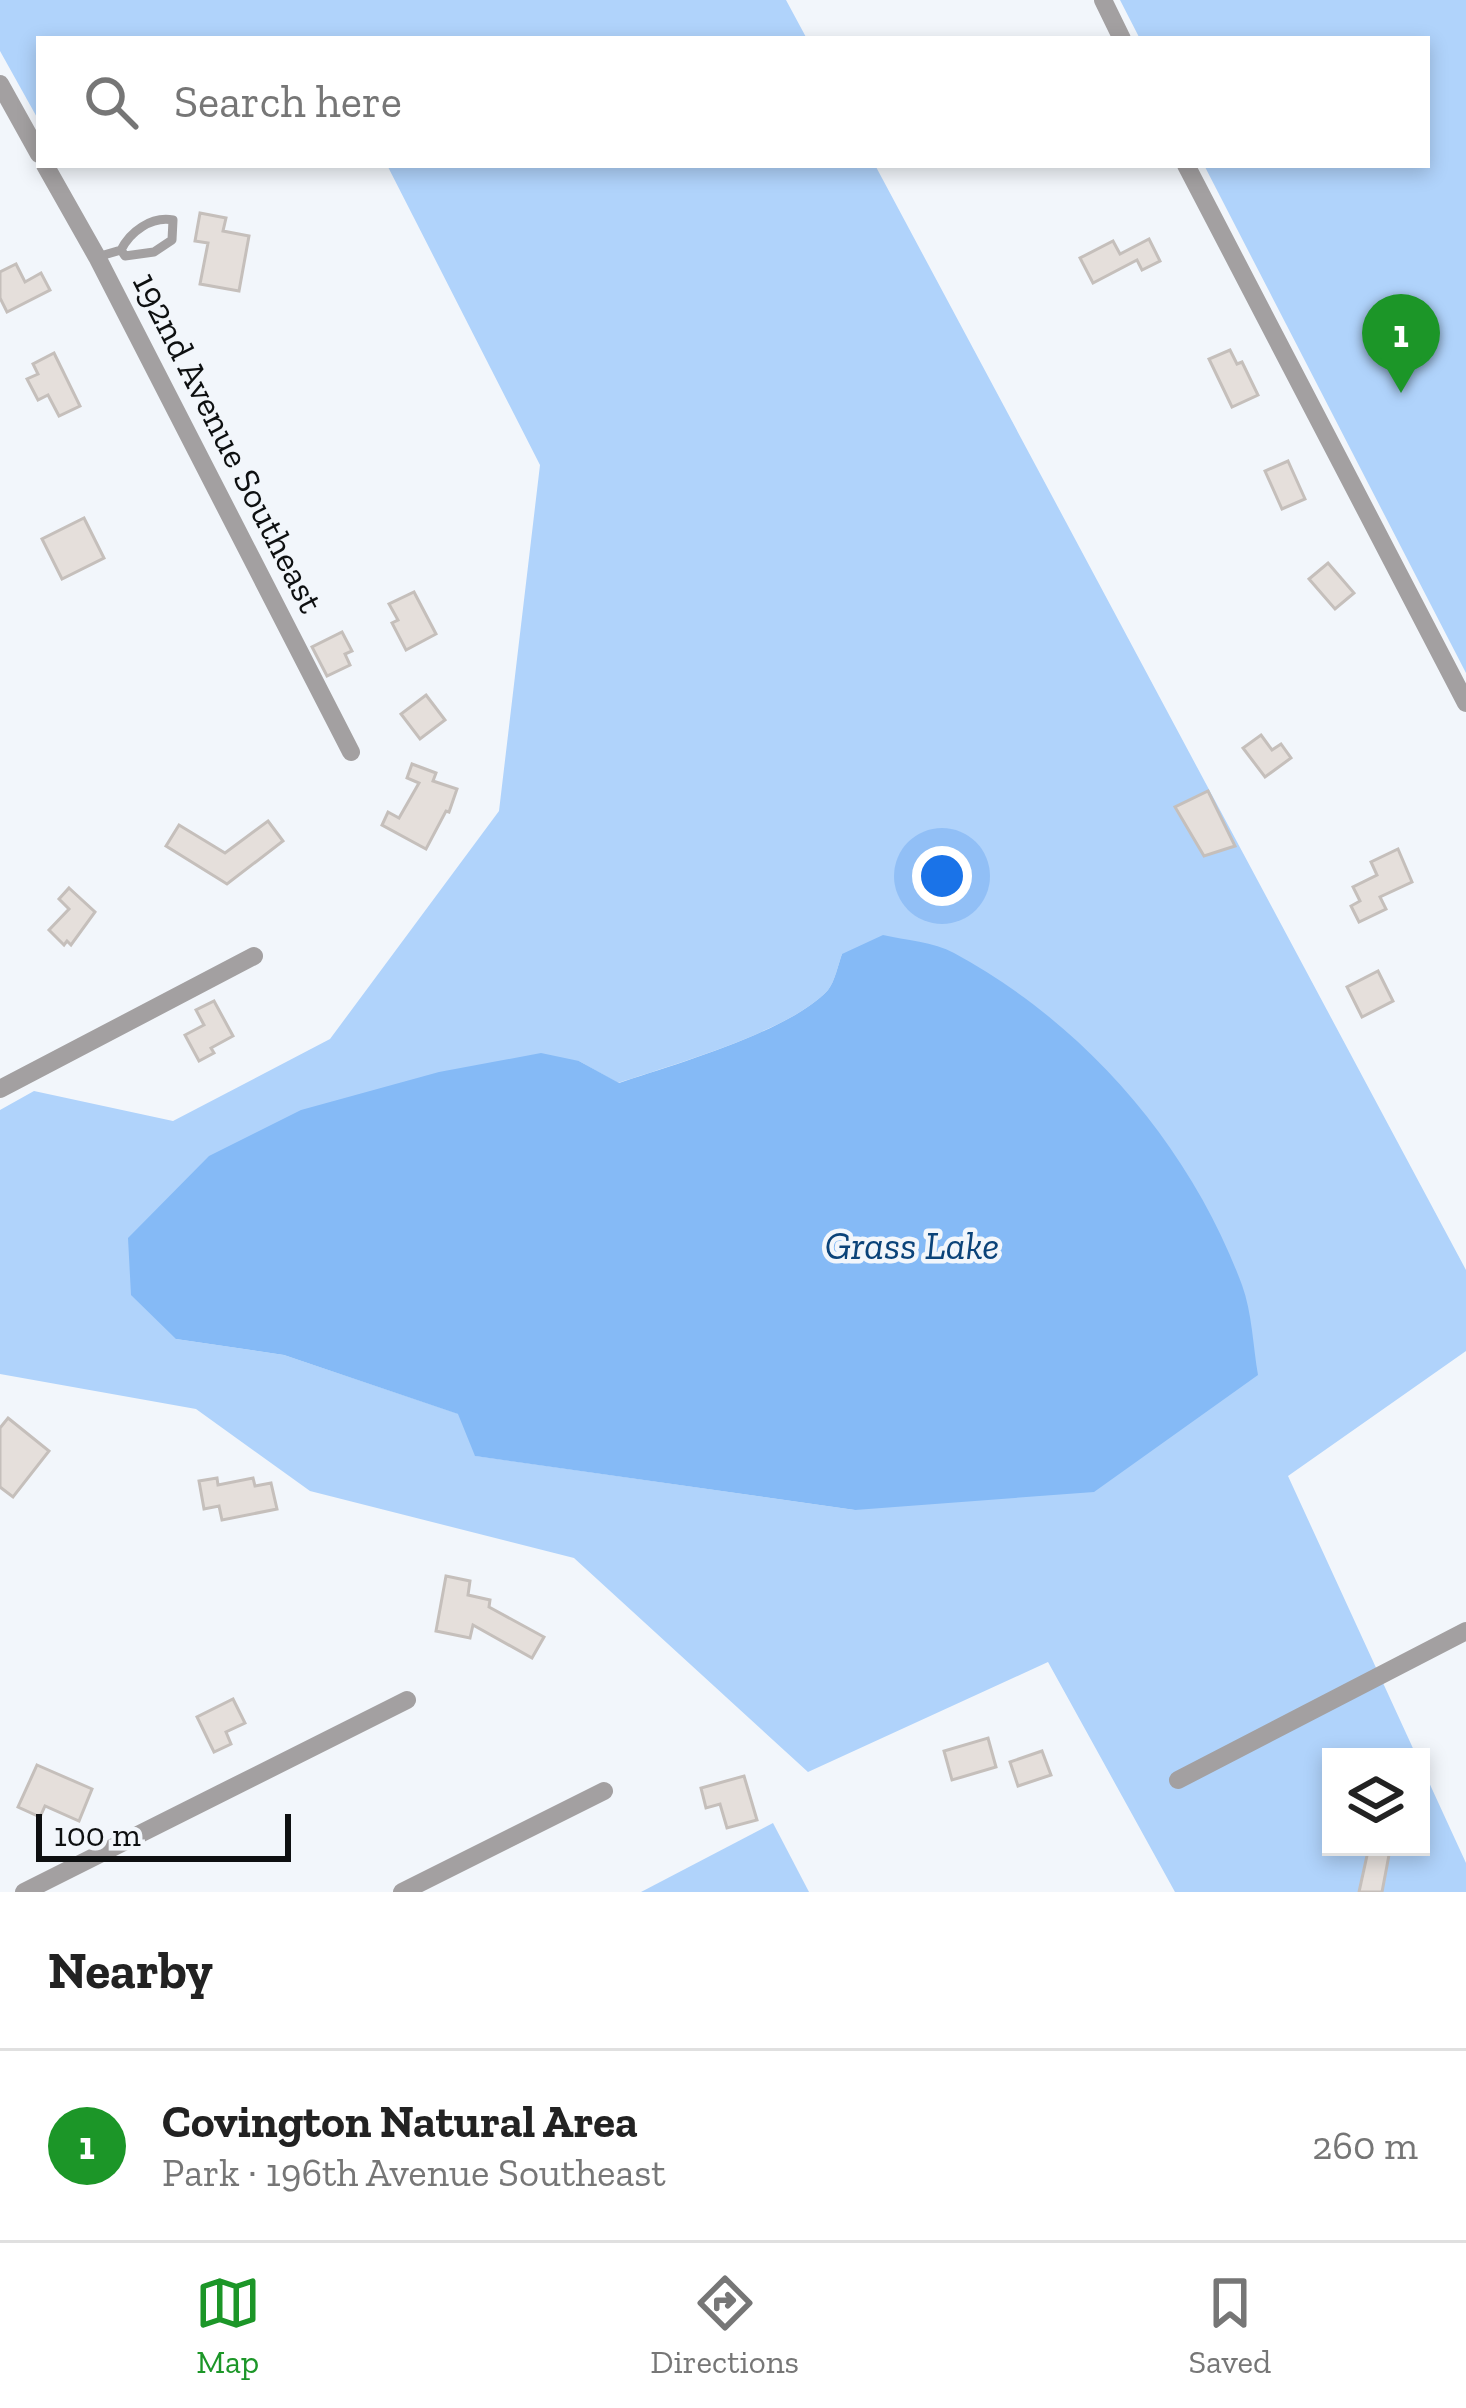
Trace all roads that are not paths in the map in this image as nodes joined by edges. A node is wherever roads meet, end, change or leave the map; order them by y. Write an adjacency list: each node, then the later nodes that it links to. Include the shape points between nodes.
1 (1103, 0): 2 (street)
2 (1121, 36)
3 (0, 84): 4 (street)
4 (36, 149)
5 (47, 168): 8 (street, 192nd Avenue Southeast)
6 (1188, 168): 9 (street)
7 (121, 250): 7 (lane, via 147,225 173,220 172,240 154,252); 8 (lane)
8 (97, 257): 10 (street, 192nd Avenue Southeast)
9 (1466, 704)
10 (351, 752)
11 (254, 956): 12 (street)
12 (0, 1089)
13 (1466, 1631): 15 (street)
14 (407, 1700): 17 (street)
15 (1178, 1780)
16 (604, 1790): 18 (street)
17 (24, 1892)
18 (402, 1892)

